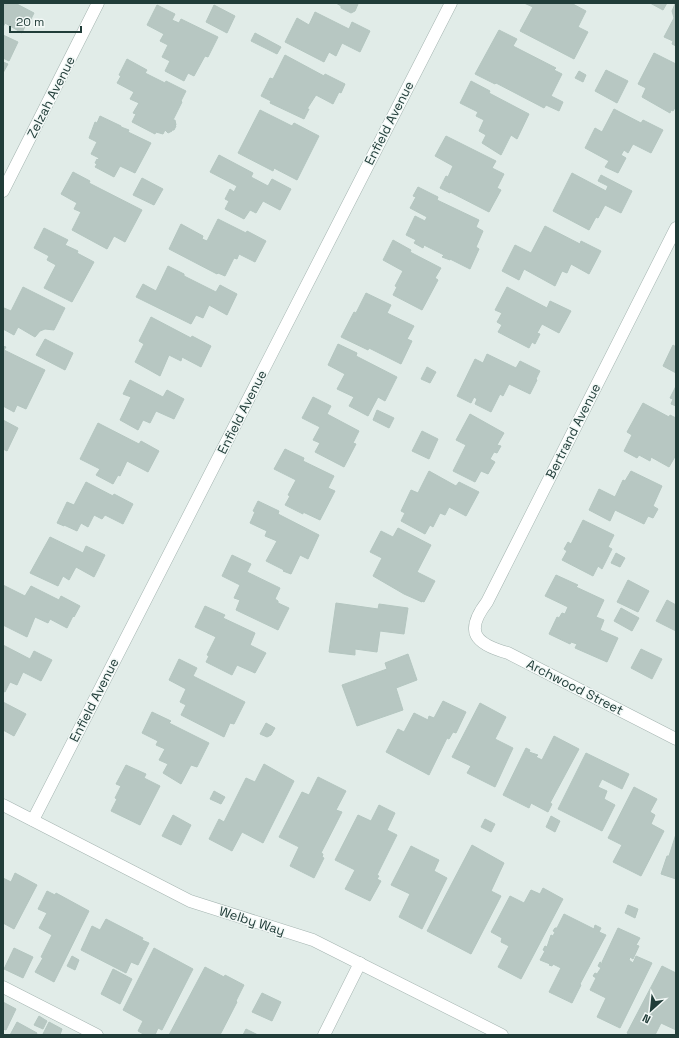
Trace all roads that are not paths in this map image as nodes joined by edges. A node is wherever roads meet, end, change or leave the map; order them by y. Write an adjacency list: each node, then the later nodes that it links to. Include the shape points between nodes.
1 (98, 3): 3 (street, Zelzah Avenue)
2 (451, 3): 8 (street, Enfield Avenue)
3 (3, 191)
4 (676, 228): 5 (street, Bertrand Avenue, via 487,602 477,617)
5 (475, 635): 6 (street, Archwood Street, via 488,646 508,653)
6 (676, 739)
7 (3, 805): 8 (street, Welby Way)
8 (33, 820): 9 (street, Welby Way, via 190,901 312,940)
9 (360, 963): 12 (street); 13 (street, Welby Way)
10 (3, 988): 11 (street)
11 (96, 1035)
12 (324, 1035)
13 (502, 1035)

